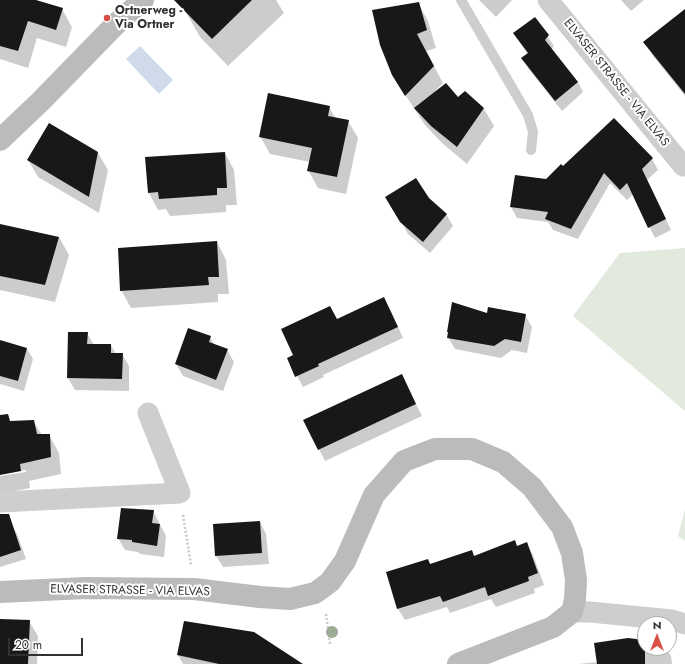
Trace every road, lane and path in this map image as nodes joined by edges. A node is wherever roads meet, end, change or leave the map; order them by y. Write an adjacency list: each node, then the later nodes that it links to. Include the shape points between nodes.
1 (143, 0): 4 (street)
2 (461, 0): 5 (lane, via 528,115 533,132)
3 (548, 0): 6 (street, ELVASER STRASSE - VIA ELVAS)
4 (0, 140)
5 (531, 150)
6 (683, 166)
7 (148, 413): 8 (street)
8 (180, 492): 9 (street); 10 (path)
9 (0, 502)
10 (194, 589): 11 (street, ELVASER STRASSE - VIA ELVAS, via 86,588); 12 (street, ELVASER STRASSE - VIA ELVAS, via 290,599)
11 (0, 592)
12 (315, 593): 13 (street, ELVASER STRASSE - VIA ELVAS, via 330,582 344,561 374,495 404,461 435,449 472,449 503,462 532,487 562,527 572,553 575,574); 15 (path, via 324,605)
13 (572, 612): 14 (street, via 672,620); 16 (street, via 553,627)
14 (685, 624)
15 (330, 644)
16 (458, 664)

